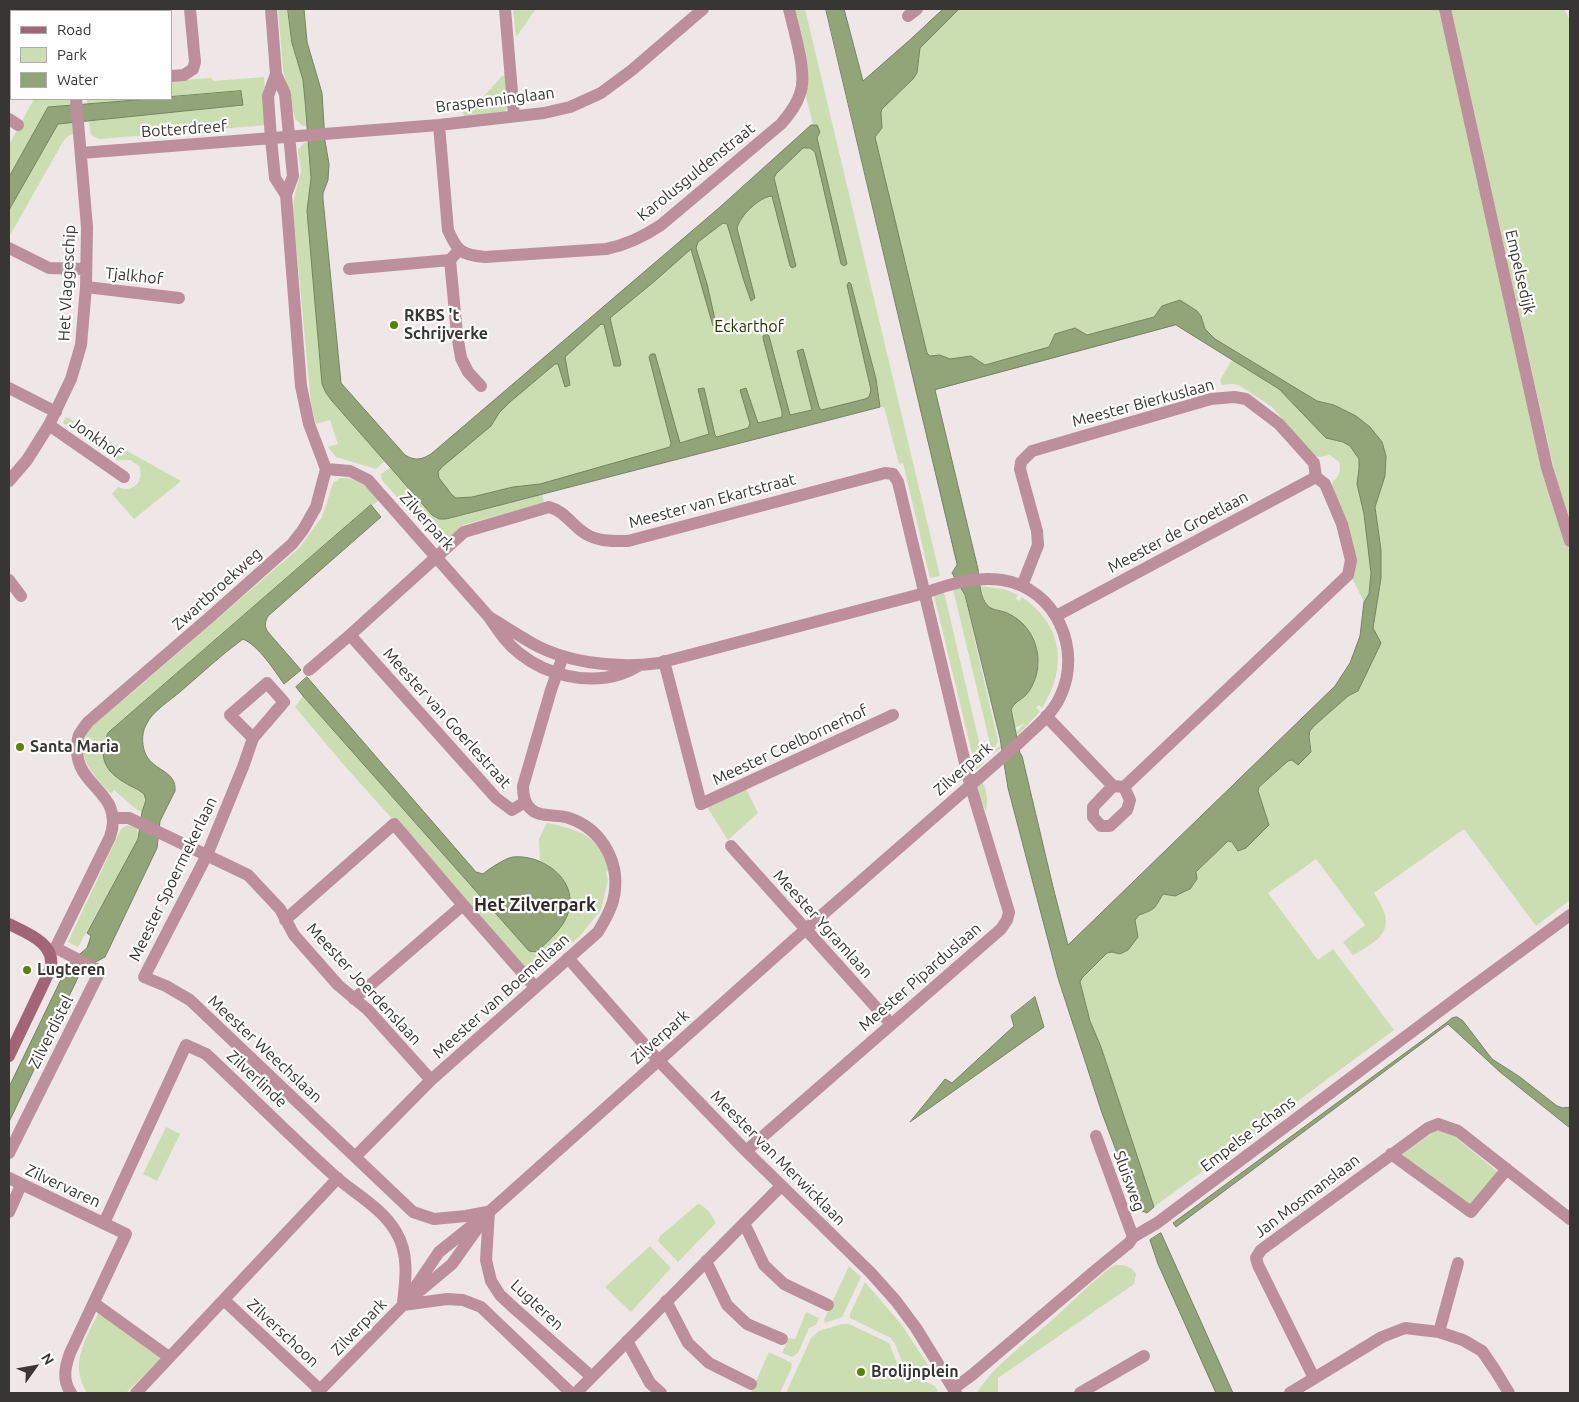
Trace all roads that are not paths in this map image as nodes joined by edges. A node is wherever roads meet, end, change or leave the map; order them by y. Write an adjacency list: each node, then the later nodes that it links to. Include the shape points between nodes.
1 (190, 9): 8 (street, via 195,62 193,69)
2 (271, 9): 7 (street)
3 (505, 9): 10 (street)
4 (703, 9): 10 (street, Braspenninglaan, via 601,93 570,107)
5 (789, 9): 17 (street, Karolusguldenstraat, via 803,80 792,111 781,124 661,225 642,238 606,249 484,257 469,256)
6 (1445, 9): 31 (street, Empelsedijk, via 1545,459)
7 (276, 74): 12 (street, via 285,94); 13 (street, via 268,96)
8 (172, 76)
9 (76, 100): 14 (street, Het Vlaggeschip)
10 (514, 116): 11 (street, Braspenninglaan)
11 (439, 125): 12 (street, Braspenninglaan); 17 (street, via 448,230)
12 (289, 137): 13 (street, Botterdreef); 15 (street, via 293,176)
13 (270, 139): 14 (street, Botterdreef); 15 (street, via 275,178)
14 (81, 153): 19 (street, Het Vlaggeschip, via 87,227)
15 (286, 195): 27 (street, via 301,386 309,424)
16 (9, 248): 19 (street, Tjalkhof, via 49,268)
17 (459, 250): 18 (street)
18 (450, 260): 20 (street); 23 (street, via 461,358)
19 (86, 268): 21 (street, Het Vlaggeschip)
20 (349, 269)
21 (86, 288): 22 (street, Tjalkhof); 25 (street, Het Vlaggeschip, via 81,345 71,379)
22 (179, 298)
23 (481, 386)
24 (9, 388): 25 (street, Jonkhof)
25 (56, 412): 26 (street, Het Vlaggeschip)
26 (49, 425): 29 (street, Jonkhof); 30 (street, Het Vlaggeschip, via 27,460)
27 (326, 469): 32 (street, Zilverpark, via 350,471 368,480); 50 (street, Zwartbroekweg, via 316,506 292,544 88,722 79,736 77,757 82,771 112,808)
28 (1316, 477): 34 (street, Meester Bierkuslaan, via 1314,463 1278,424 1246,399 1234,397 1211,399 1032,450 1021,462 1020,470 1038,545); 37 (street, Meester de Groetlaan); 46 (street, Meester Bierkuslaan, via 1325,484 1342,524 1351,560 1348,575 1118,786)
29 (124, 478)
30 (9, 480)
31 (1570, 541)
32 (437, 556): 35 (street, Meester van Ekartstraat, via 464,532 549,507 558,510 585,534 597,539 628,540 885,473 893,474 898,482); 38 (street, Zilverpark); 39 (street)
33 (9, 580): 36 (street)
34 (1022, 586): 35 (street, Zilverpark, via 981,578); 37 (street, Zilverpark, via 1036,592)
35 (925, 593): 41 (street, Zilverpark); 48 (street, Meester Piparduslaan)
36 (21, 596)
37 (1056, 616): 46 (street, Zilverpark, via 1066,636 1068,675 1060,698)
38 (489, 617): 40 (street, Zilverpark, via 525,640); 44 (street, Zilverpark, via 501,636 518,652 537,666)
39 (350, 635): 43 (street); 49 (street, Meester van Goerlestraat, via 496,798 512,810)
40 (563, 656): 42 (street, Zilverpark, via 597,664); 44 (street)
41 (664, 661): 42 (street, Zilverpark); 45 (street, Meester Coelbornerhof, via 701,804)
42 (638, 666): 44 (street, Zilverpark, via 601,679 580,679)
43 (309, 670)
44 (557, 673): 49 (street, via 523,786)
45 (893, 715)
46 (1046, 716): 48 (street, Zilverpark)
47 (253, 738): 52 (street, Meester Spoermekerlaan)
48 (970, 784): 57 (street, Zilverpark); 63 (street, Meester Piparduslaan, via 1009,912 1007,920)
49 (525, 802): 59 (street, Meester van Boemellaan, via 541,814 569,818 587,828 599,838 614,864 613,901 608,915 598,932)
50 (113, 818): 52 (street, Meester Joerdenslaan, via 129,818); 58 (street, via 110,837)
51 (731, 846): 57 (street, Meester Ygramlaan)
52 (207, 855): 55 (street, Meester Joerdenslaan, via 248,875 280,909); 60 (street, Meester Spoermekerlaan)
53 (463, 906): 55 (street, via 394,824); 61 (street); 62 (street)
54 (1570, 915): 83 (street, Empelse Schans, via 1157,1223)
55 (286, 920): 62 (street, Meester Joerdenslaan, via 300,942 338,986)
56 (9, 924): 58 (street)
57 (806, 929): 63 (street, Meester Ygramlaan); 66 (street, Zilverpark)
58 (54, 949): 64 (street); 65 (street, via 50,970); 70 (street, Zilverdistel, via 100,971)
59 (568, 958): 61 (street, Meester van Boemellaan); 66 (street, Meester van Merwicklaan)
60 (144, 977): 72 (street, Meester Weechslaan, via 190,1000)
61 (535, 988): 67 (street, Meester van Boemellaan)
62 (354, 998): 67 (street, Meester Joerdenslaan)
63 (891, 1024): 69 (street, Meester Piparduslaan)
64 (9, 1038)
65 (9, 1056)
66 (658, 1060): 69 (street, Meester van Merwicklaan); 79 (street, Zilverpark)
67 (431, 1080): 72 (street, Meester van Boemellaan)
68 (1096, 1136): 83 (street, Sluisweg)
69 (746, 1151): 77 (street, Meester van Merwicklaan)
70 (9, 1153)
71 (1391, 1154): 73 (street, Jan Mosmanslaan, via 1438,1124 1458,1131); 73 (street, via 1471,1212); 97 (street, Jan Mosmanslaan, via 1261,1250 1256,1258)
72 (356, 1156): 79 (street, via 413,1212 434,1219)
73 (1507, 1169): 80 (street, Jan Mosmanslaan)
74 (9, 1178): 76 (street, Zilvervaren)
75 (338, 1178): 81 (street, Zilverlinde, via 206,1054 186,1045); 86 (street); 89 (street, Zilverpark, via 382,1214 396,1230 405,1258)
76 (21, 1185): 78 (street); 81 (street, Zilvervaren)
77 (781, 1186): 82 (street); 100 (street, Meester van Merwicklaan, via 896,1301)
78 (9, 1212)
79 (489, 1212): 89 (street, Zilverpark, via 452,1264); 96 (street, Lugteren, via 486,1260 491,1281 500,1295)
80 (1570, 1219)
81 (104, 1223): 88 (street, via 126,1234)
82 (744, 1223): 84 (street); 90 (street, via 764,1264 784,1284)
83 (1133, 1237): 100 (street, Empelse Schans)
84 (706, 1261): 87 (street); 92 (street, via 727,1305 747,1324)
85 (1458, 1263): 91 (street)
86 (224, 1300): 94 (street); 99 (street, Zilverschoon)
87 (666, 1301): 93 (street); 98 (street, via 688,1343 709,1363)
88 (94, 1303): 94 (street); 101 (street, via 64,1371)
89 (403, 1305): 99 (street, Zilverpark); 103 (street, via 447,1299 463,1300 482,1307)
90 (828, 1305)
91 (1439, 1332): 97 (street, via 1405,1328 1382,1336); 108 (street, via 1482,1351)
92 (782, 1339)
93 (627, 1341): 96 (street); 105 (street, via 650,1383)
94 (168, 1356): 102 (street)
95 (1144, 1356): 106 (street)
96 (592, 1377): 104 (street)
97 (1314, 1378): 107 (street)
98 (751, 1384)
99 (319, 1391)
100 (955, 1391)
101 (71, 1393)
102 (136, 1393)
103 (570, 1393)
104 (576, 1393)
105 (661, 1393)
106 (1080, 1393)
107 (1290, 1393)
108 (1509, 1393)

